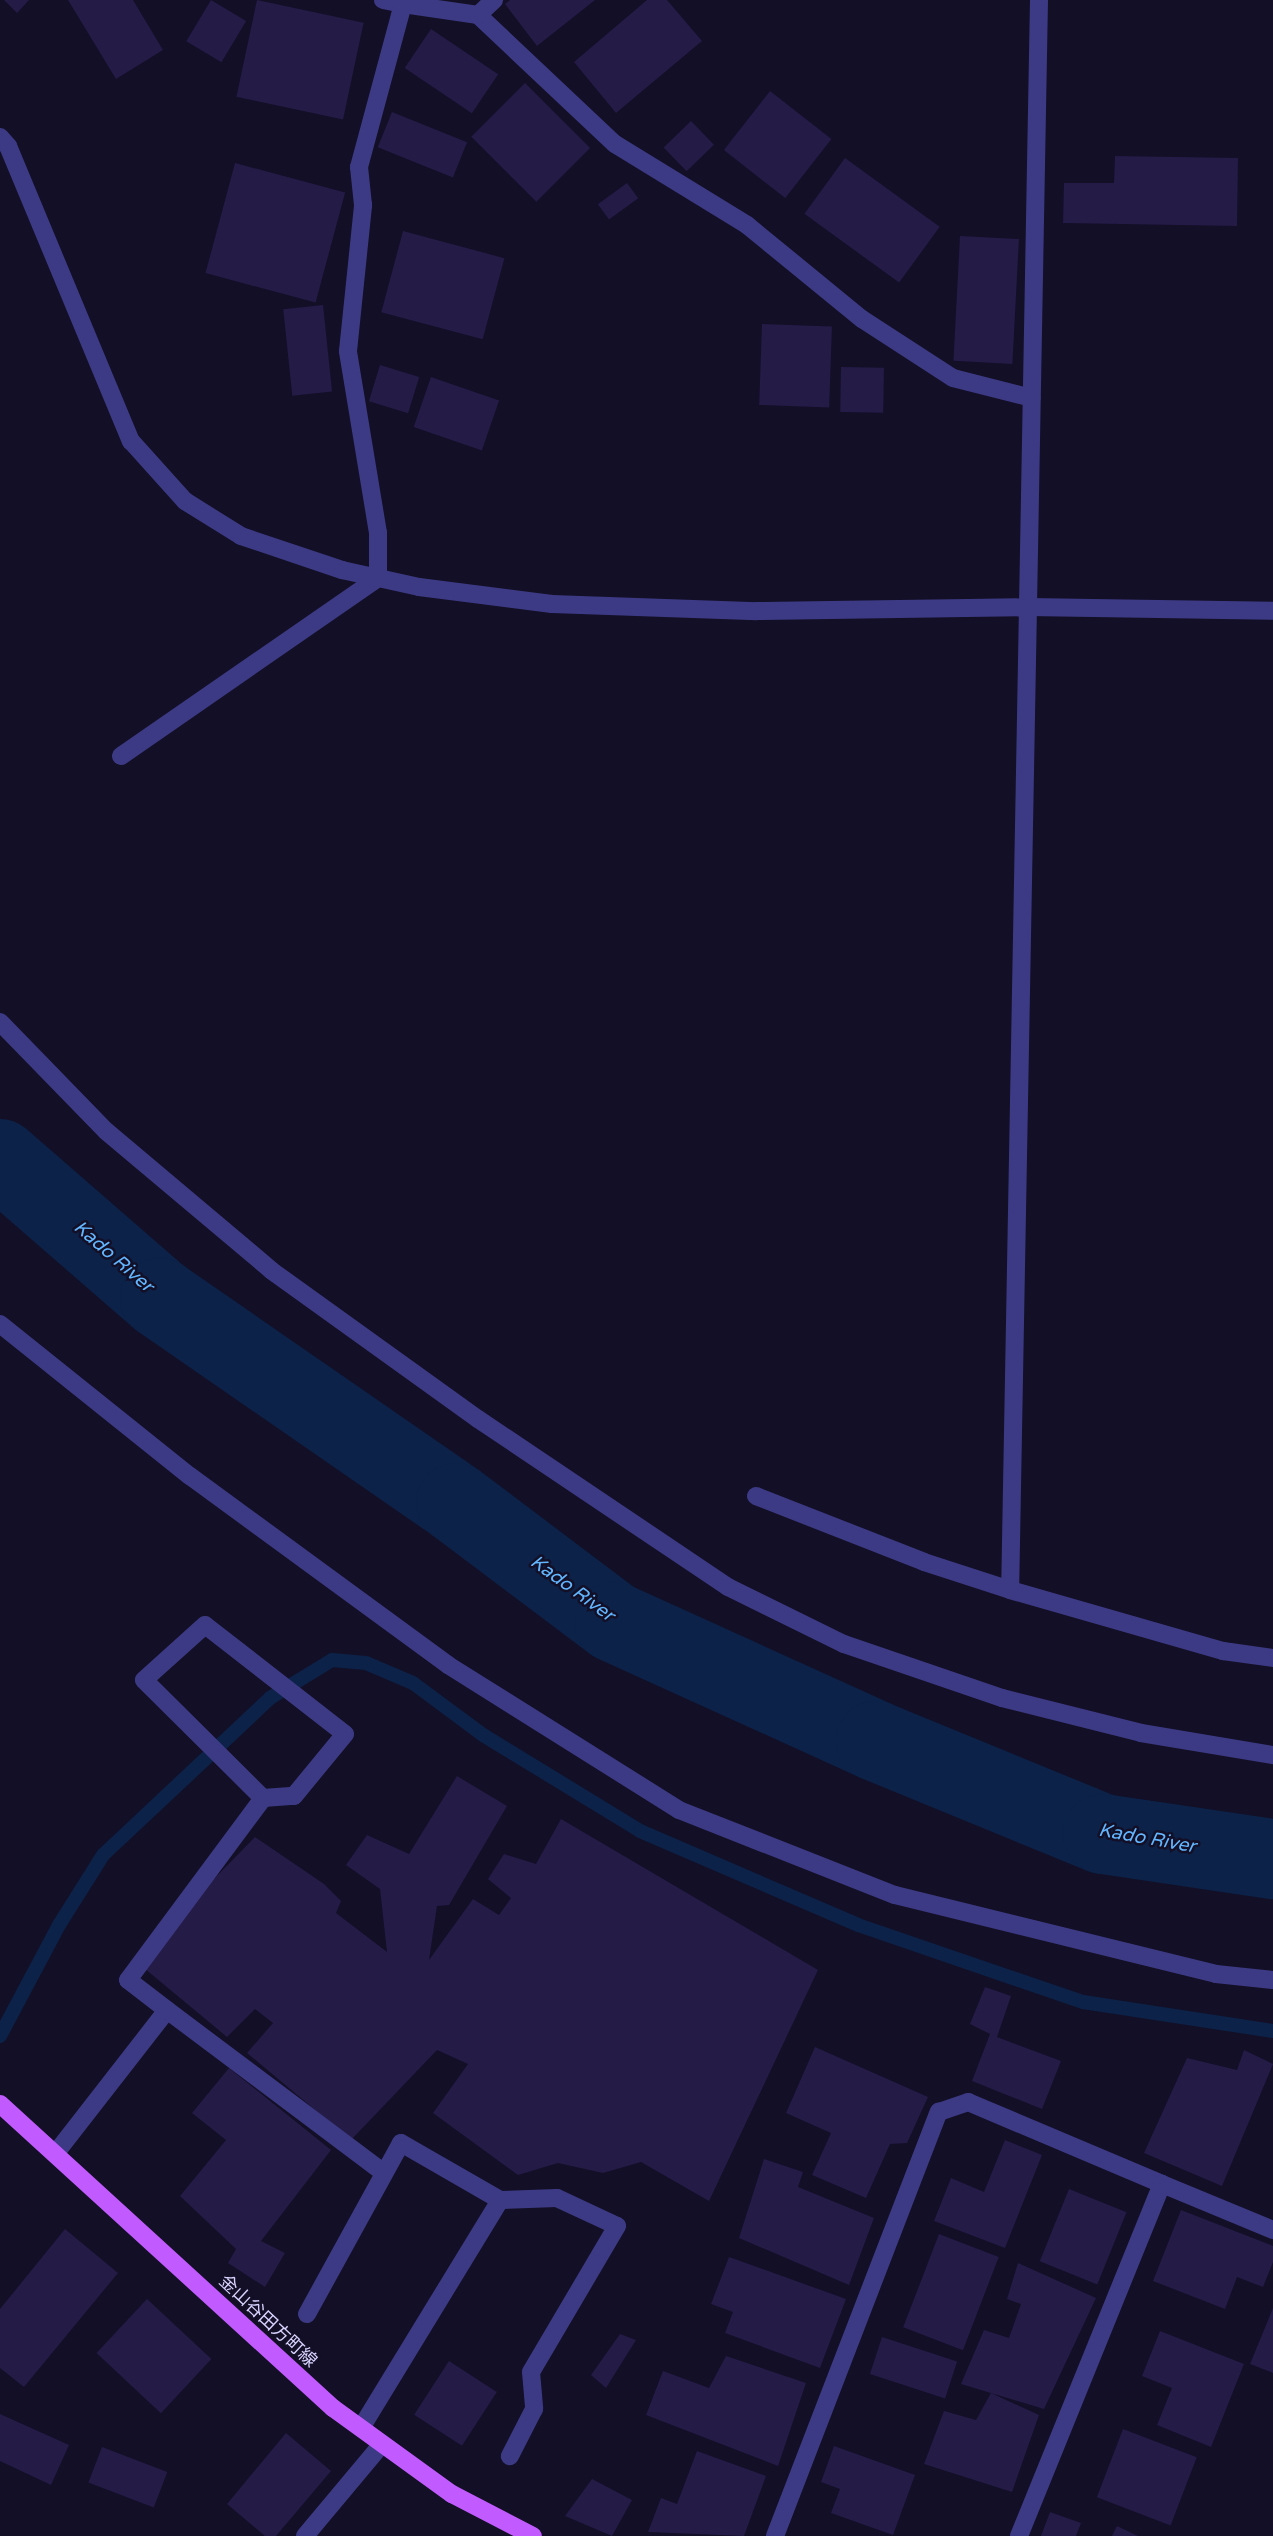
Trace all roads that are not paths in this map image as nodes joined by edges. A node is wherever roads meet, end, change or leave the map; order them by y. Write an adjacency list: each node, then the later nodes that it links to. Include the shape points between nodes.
1 (383, 0): 4 (street)
2 (494, 0): 5 (street)
3 (1039, 0): 7 (street)
4 (404, 4): 5 (street); 8 (street, via 359,167 363,205 348,351 378,533)
5 (478, 15): 7 (street, via 615,144 747,225 862,318 953,377)
6 (0, 137): 8 (street, via 8,146 131,441 185,501 241,536)
7 (1032, 398): 9 (street)
8 (379, 578): 9 (street, via 552,604 757,611); 11 (street)
9 (1028, 607): 10 (street); 15 (street)
10 (1273, 611)
11 (121, 756)
12 (0, 1021): 17 (street, via 106,1131 272,1272 478,1419 728,1587 844,1644 1002,1698 1141,1733)
13 (0, 1324): 19 (street, via 190,1476 448,1665 680,1810 895,1895 1216,1974)
14 (756, 1496): 15 (street, via 924,1562)
15 (1010, 1590): 16 (street, via 1223,1651)
16 (1273, 1658)
17 (1273, 1755)
18 (263, 1798): 18 (street, via 294,1796 345,1734 205,1625 144,1680); 20 (street, via 128,1980)
19 (1273, 1980)
20 (167, 2010): 22 (street); 23 (street)
21 (0, 2104): 22 (main road, 金山谷田方町線)
22 (55, 2154): 28 (main road, 金山谷田方町線, via 332,2408)
23 (384, 2173): 25 (street, via 401,2143); 27 (street)
24 (1162, 2184): 26 (street); 33 (street, via 968,2102 939,2112); 34 (street)
25 (500, 2200): 28 (street); 30 (street, via 557,2198 617,2226 531,2372 534,2409)
26 (1273, 2230)
27 (307, 2314)
28 (360, 2428): 29 (main road, 金山谷田方町線)
29 (382, 2444): 31 (street); 32 (main road, 金山谷田方町線, via 452,2494)
30 (510, 2456)
31 (305, 2536)
32 (533, 2536)
33 (775, 2536)
34 (1019, 2536)

